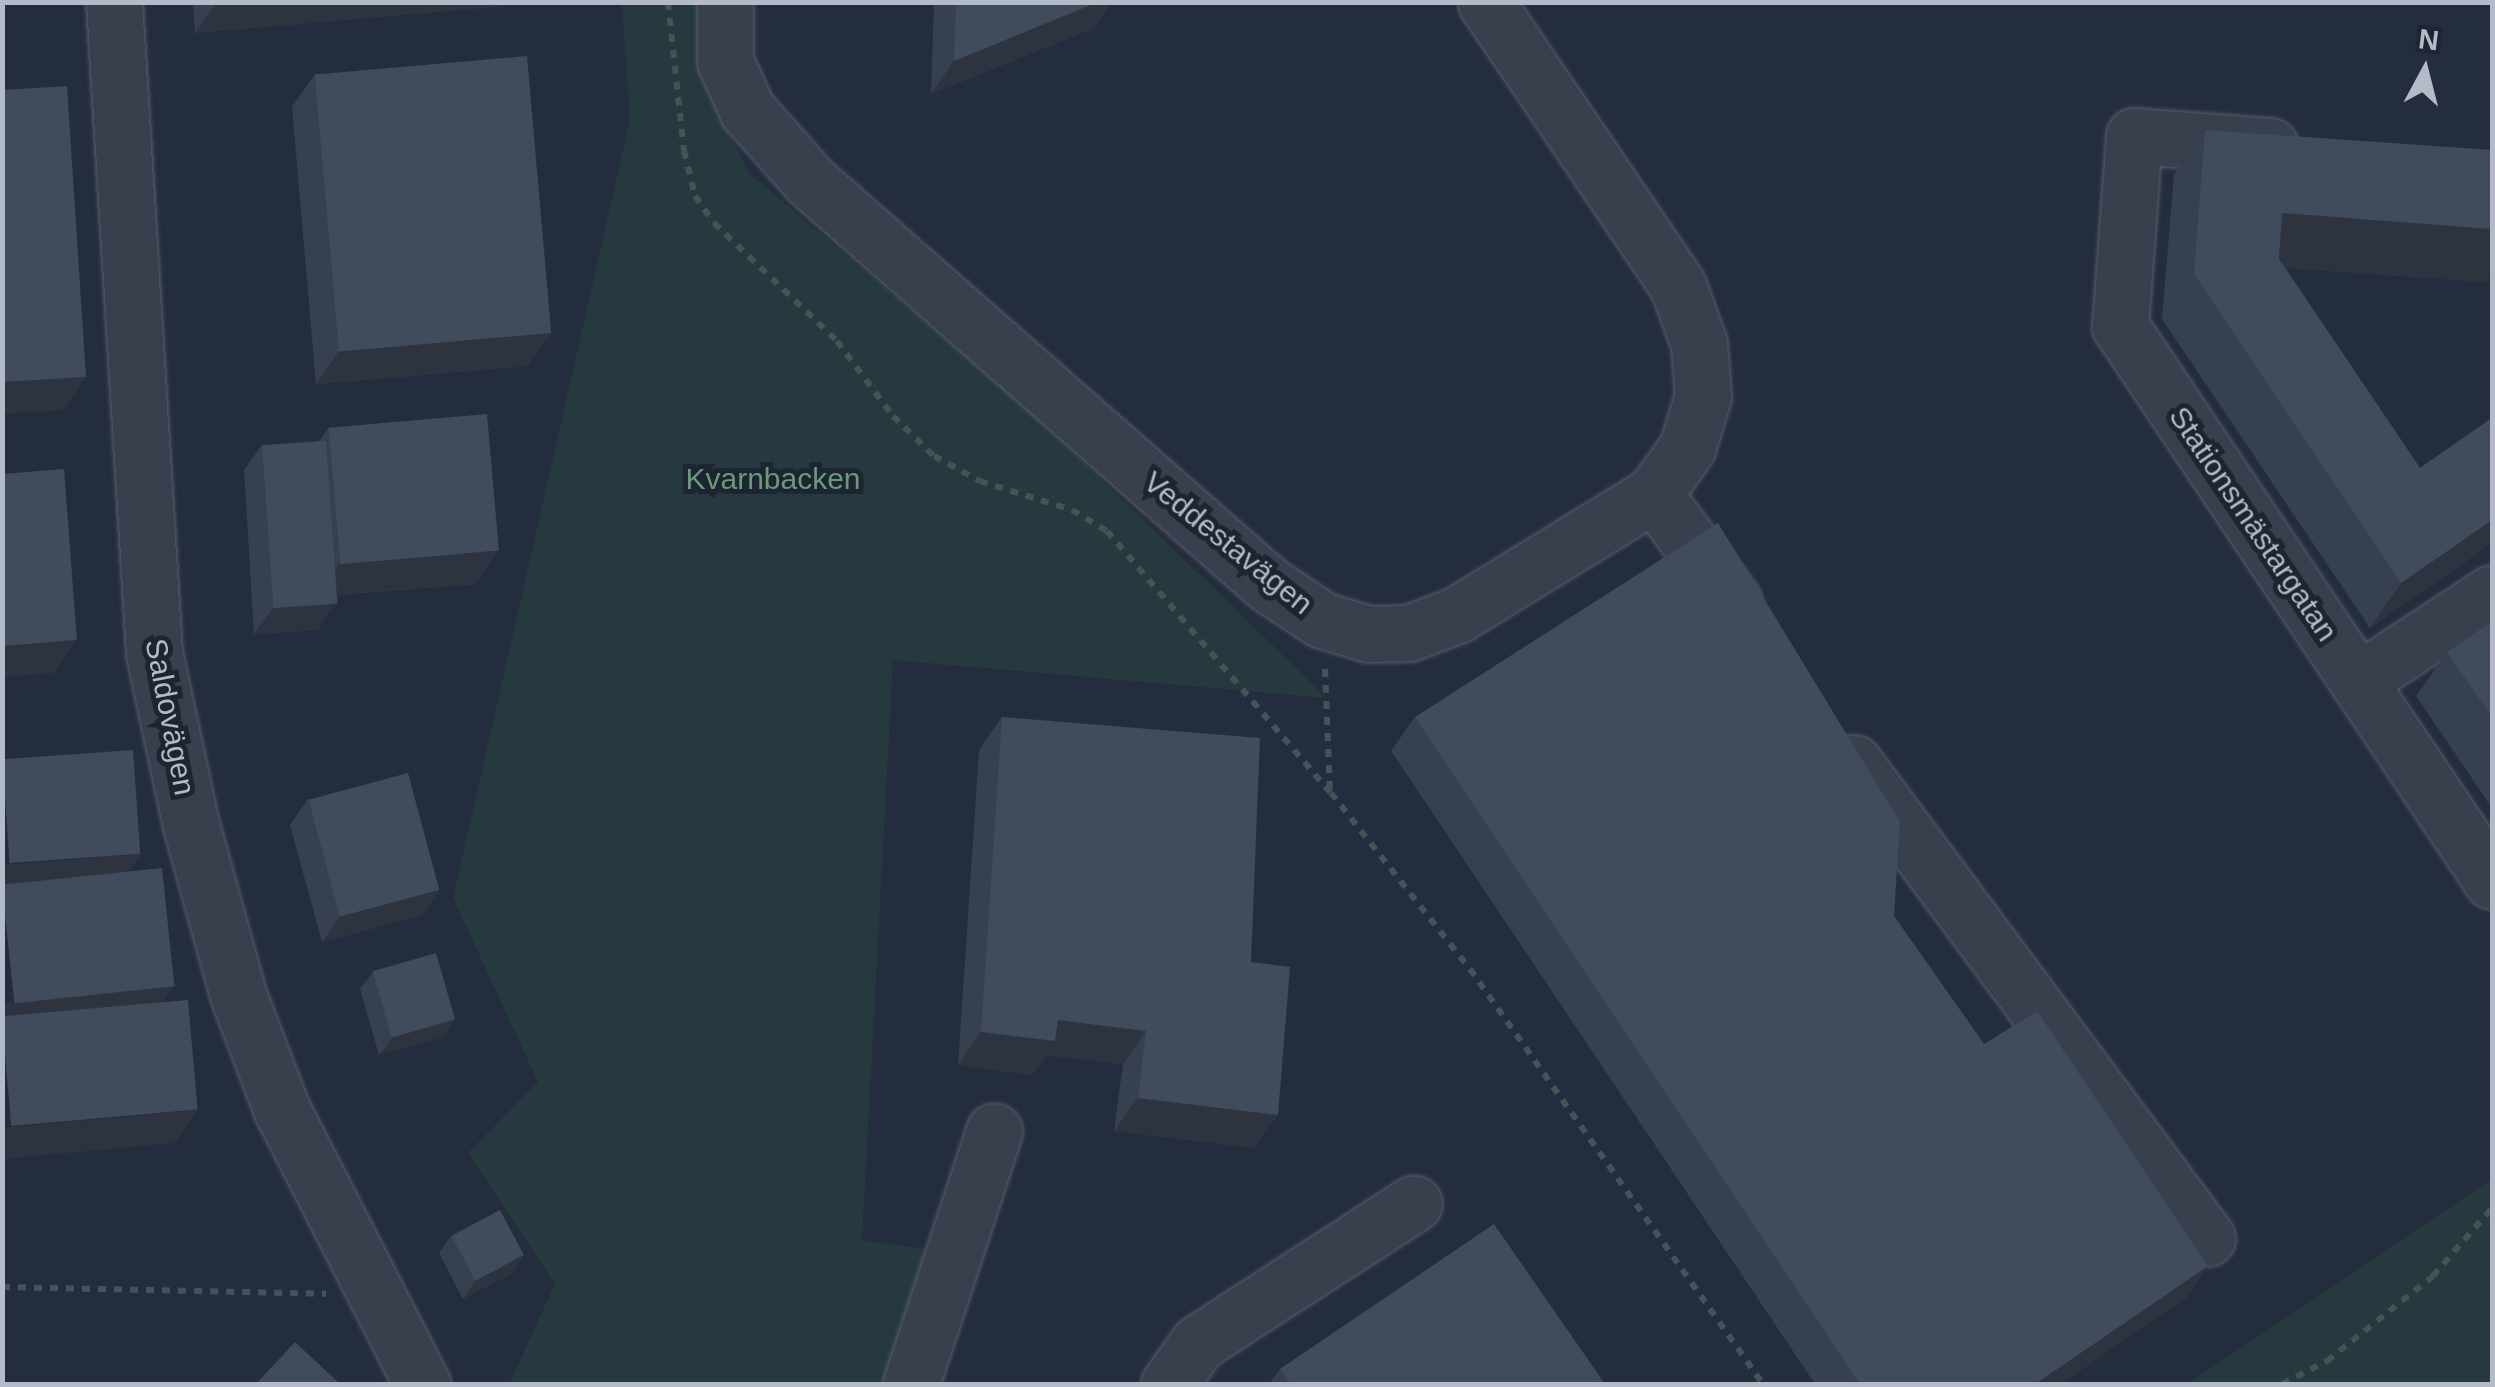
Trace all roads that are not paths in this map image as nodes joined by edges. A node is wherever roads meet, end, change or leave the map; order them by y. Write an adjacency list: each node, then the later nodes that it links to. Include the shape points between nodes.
1 (114, 2): 14 (street, Saldovägen, via 154,653 191,826 238,996 282,1110)
2 (725, 2): 5 (street, Veddestavägen, via 725,61 747,110 812,182 1268,584 1322,620 1370,634 1409,633 1441,621)
3 (1486, 2): 5 (street, Veddestavägen, via 1678,286 1699,344 1703,396 1692,430)
4 (2313, 150): 8 (street, Stationsmästargatan, via 2134,136 2120,326)
5 (1654, 494): 7 (street)
6 (2492, 593): 8 (street)
7 (1760, 636)
8 (2358, 681): 10 (street, Stationsmästargatan)
9 (1819, 716): 13 (street)
10 (2492, 881)
11 (994, 1131): 15 (street)
12 (1414, 1203): 16 (street, via 1198,1343)
13 (2207, 1238)
14 (422, 1384)
15 (911, 1384)
16 (1169, 1384)

